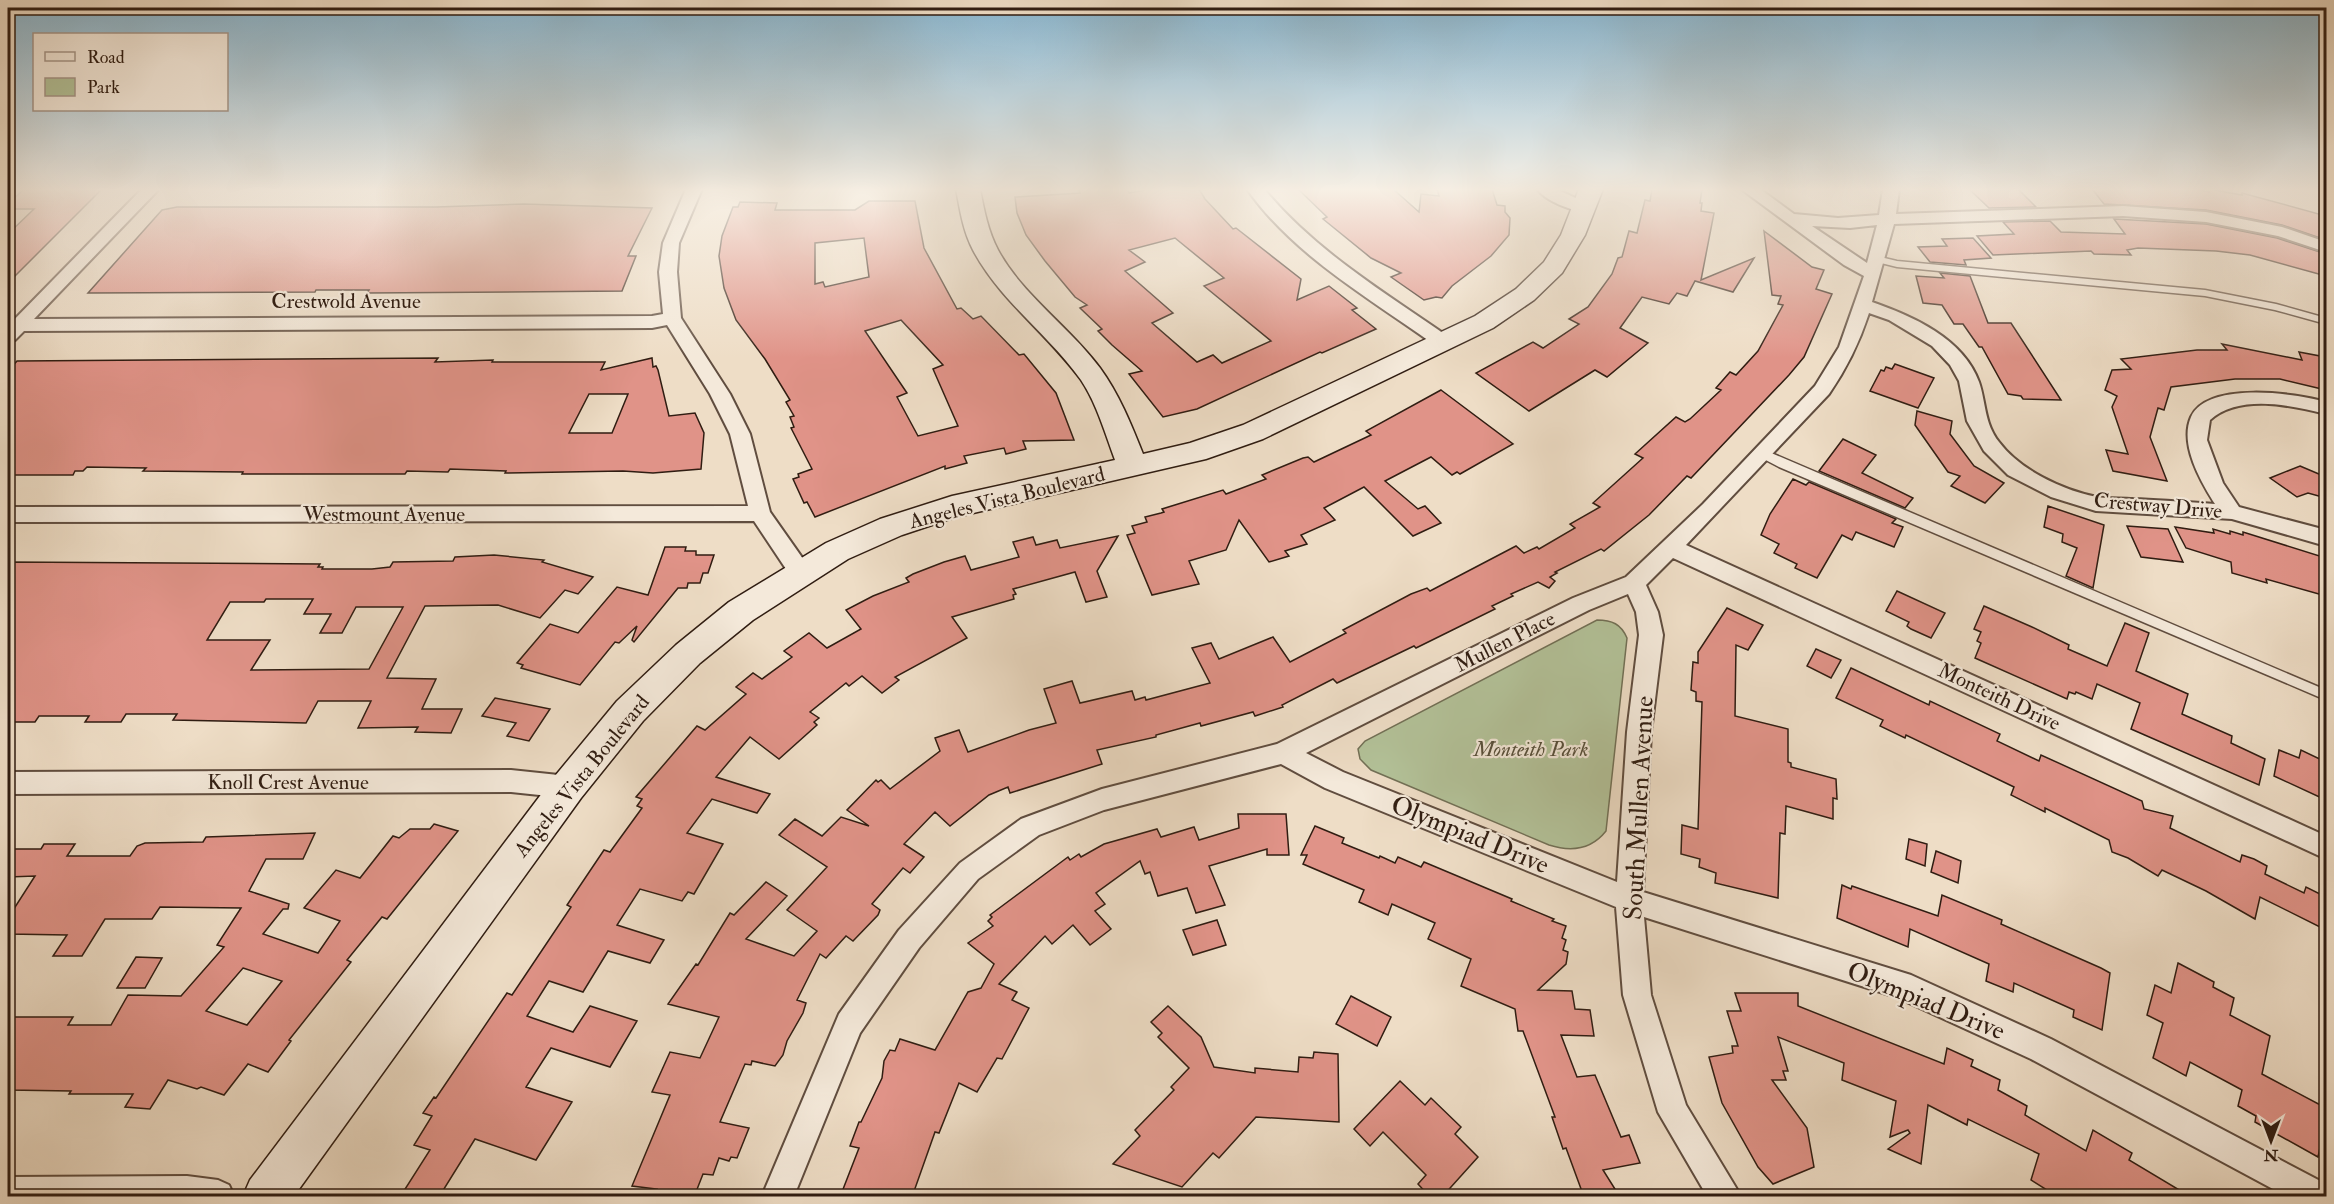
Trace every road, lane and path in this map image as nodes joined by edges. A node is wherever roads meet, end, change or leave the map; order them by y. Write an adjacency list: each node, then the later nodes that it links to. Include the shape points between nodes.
1 (96, 245): 12 (street)
2 (671, 245): 10 (street, via 668,272)
3 (982, 245): 16 (street, via 1008,287 1075,354 1093,378)
4 (1309, 245): 13 (street)
5 (1569, 245): 13 (street, Angeles Vista Boulevard, via 1545,279 1519,301)
6 (1828, 245): 8 (street, via 1850,261)
7 (1880, 245): 8 (street)
8 (1874, 266): 9 (street); 11 (lane, via 1897,264 2205,293)
9 (1863, 305): 15 (street, via 1833,375); 17 (street, Crestway Drive, via 1895,316 1940,342 1969,381 1977,421 1991,446 2015,470 2058,492 2096,504)
10 (672, 318): 12 (street, Crestwold Avenue, via 640,322); 18 (street, via 740,434)
11 (2326, 321)
12 (13, 331)
13 (1443, 342): 16 (street, Angeles Vista Boulevard, via 1253,432 1196,452)
14 (2326, 408): 17 (street, via 2260,397 2216,404 2200,418 2197,440 2213,484)
15 (1762, 453): 21 (street, Mullen Place); 24 (lane)
16 (1133, 467): 22 (street, Angeles Vista Boulevard, via 952,507 891,527)
17 (2232, 512): 20 (street, Crestway Drive)
18 (760, 513): 19 (street, Westmount Avenue); 22 (street)
19 (8, 515)
20 (2326, 538)
21 (1672, 548): 23 (street, Mullen Place); 28 (street, Monteith Drive)
22 (800, 572): 27 (street, Angeles Vista Boulevard, via 741,611 688,654 630,711)
23 (1634, 583): 25 (street, Mullen Place, via 1581,604); 29 (street, South Mullen Avenue, via 1647,612 1651,635 1639,732)
24 (2326, 695)
25 (1283, 753): 29 (street, Olympiad Drive, via 1334,780); 33 (street, via 1102,800 1030,827 969,871 909,939 849,1024)
26 (8, 783): 27 (street, Knoll Crest Avenue, via 511,781)
27 (568, 787): 32 (street, Angeles Vista Boulevard)
28 (2326, 848)
29 (1629, 900): 34 (street, South Mullen Avenue, via 1637,995 1673,1112); 35 (street, Olympiad Drive, via 1901,985 2041,1049)
30 (8, 1192): 31 (street, via 187,1192)
31 (218, 1197)
32 (266, 1197)
33 (778, 1197)
34 (1725, 1197)
35 (2317, 1197)

